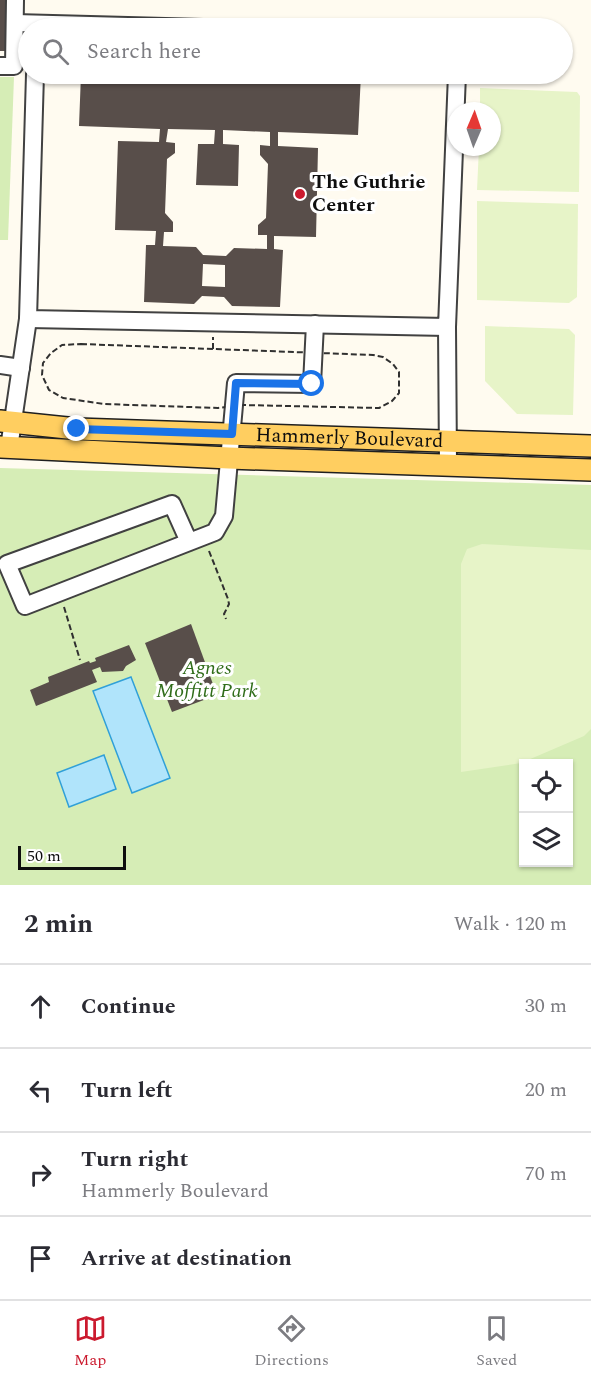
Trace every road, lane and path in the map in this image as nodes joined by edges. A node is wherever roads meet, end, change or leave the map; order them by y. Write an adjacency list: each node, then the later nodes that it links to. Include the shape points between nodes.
1 (15, 0): 2 (lane)
2 (15, 23): 3 (lane); 4 (lane, via 14,66)
3 (18, 23)
4 (0, 66)
5 (35, 84): 7 (lane)
6 (457, 84): 9 (lane)
7 (28, 318): 8 (lane); 11 (lane)
8 (315, 324): 9 (lane); 13 (lane, via 312,384 236,383)
9 (447, 327): 14 (lane)
10 (0, 365): 11 (lane)
11 (21, 368): 12 (lane)
12 (6, 422): 13 (main road, Hammerly Boulevard, via 77,429); 16 (lane)
13 (232, 434): 14 (main road, Hammerly Boulevard); 17 (lane)
14 (446, 441): 15 (main road, Hammerly Boulevard); 18 (lane)
15 (591, 446)
16 (5, 448): 17 (main road, Hammerly Boulevard)
17 (229, 458): 18 (main road, Hammerly Boulevard); 20 (lane, via 224,516 215,532)
18 (448, 464): 19 (main road, Hammerly Boulevard)
19 (591, 470)
20 (196, 539): 21 (lane); 21 (lane, via 172,504 7,564 25,606); 22 (path, via 228,599)
21 (59, 593): 23 (path)
22 (226, 619)
23 (80, 660)

